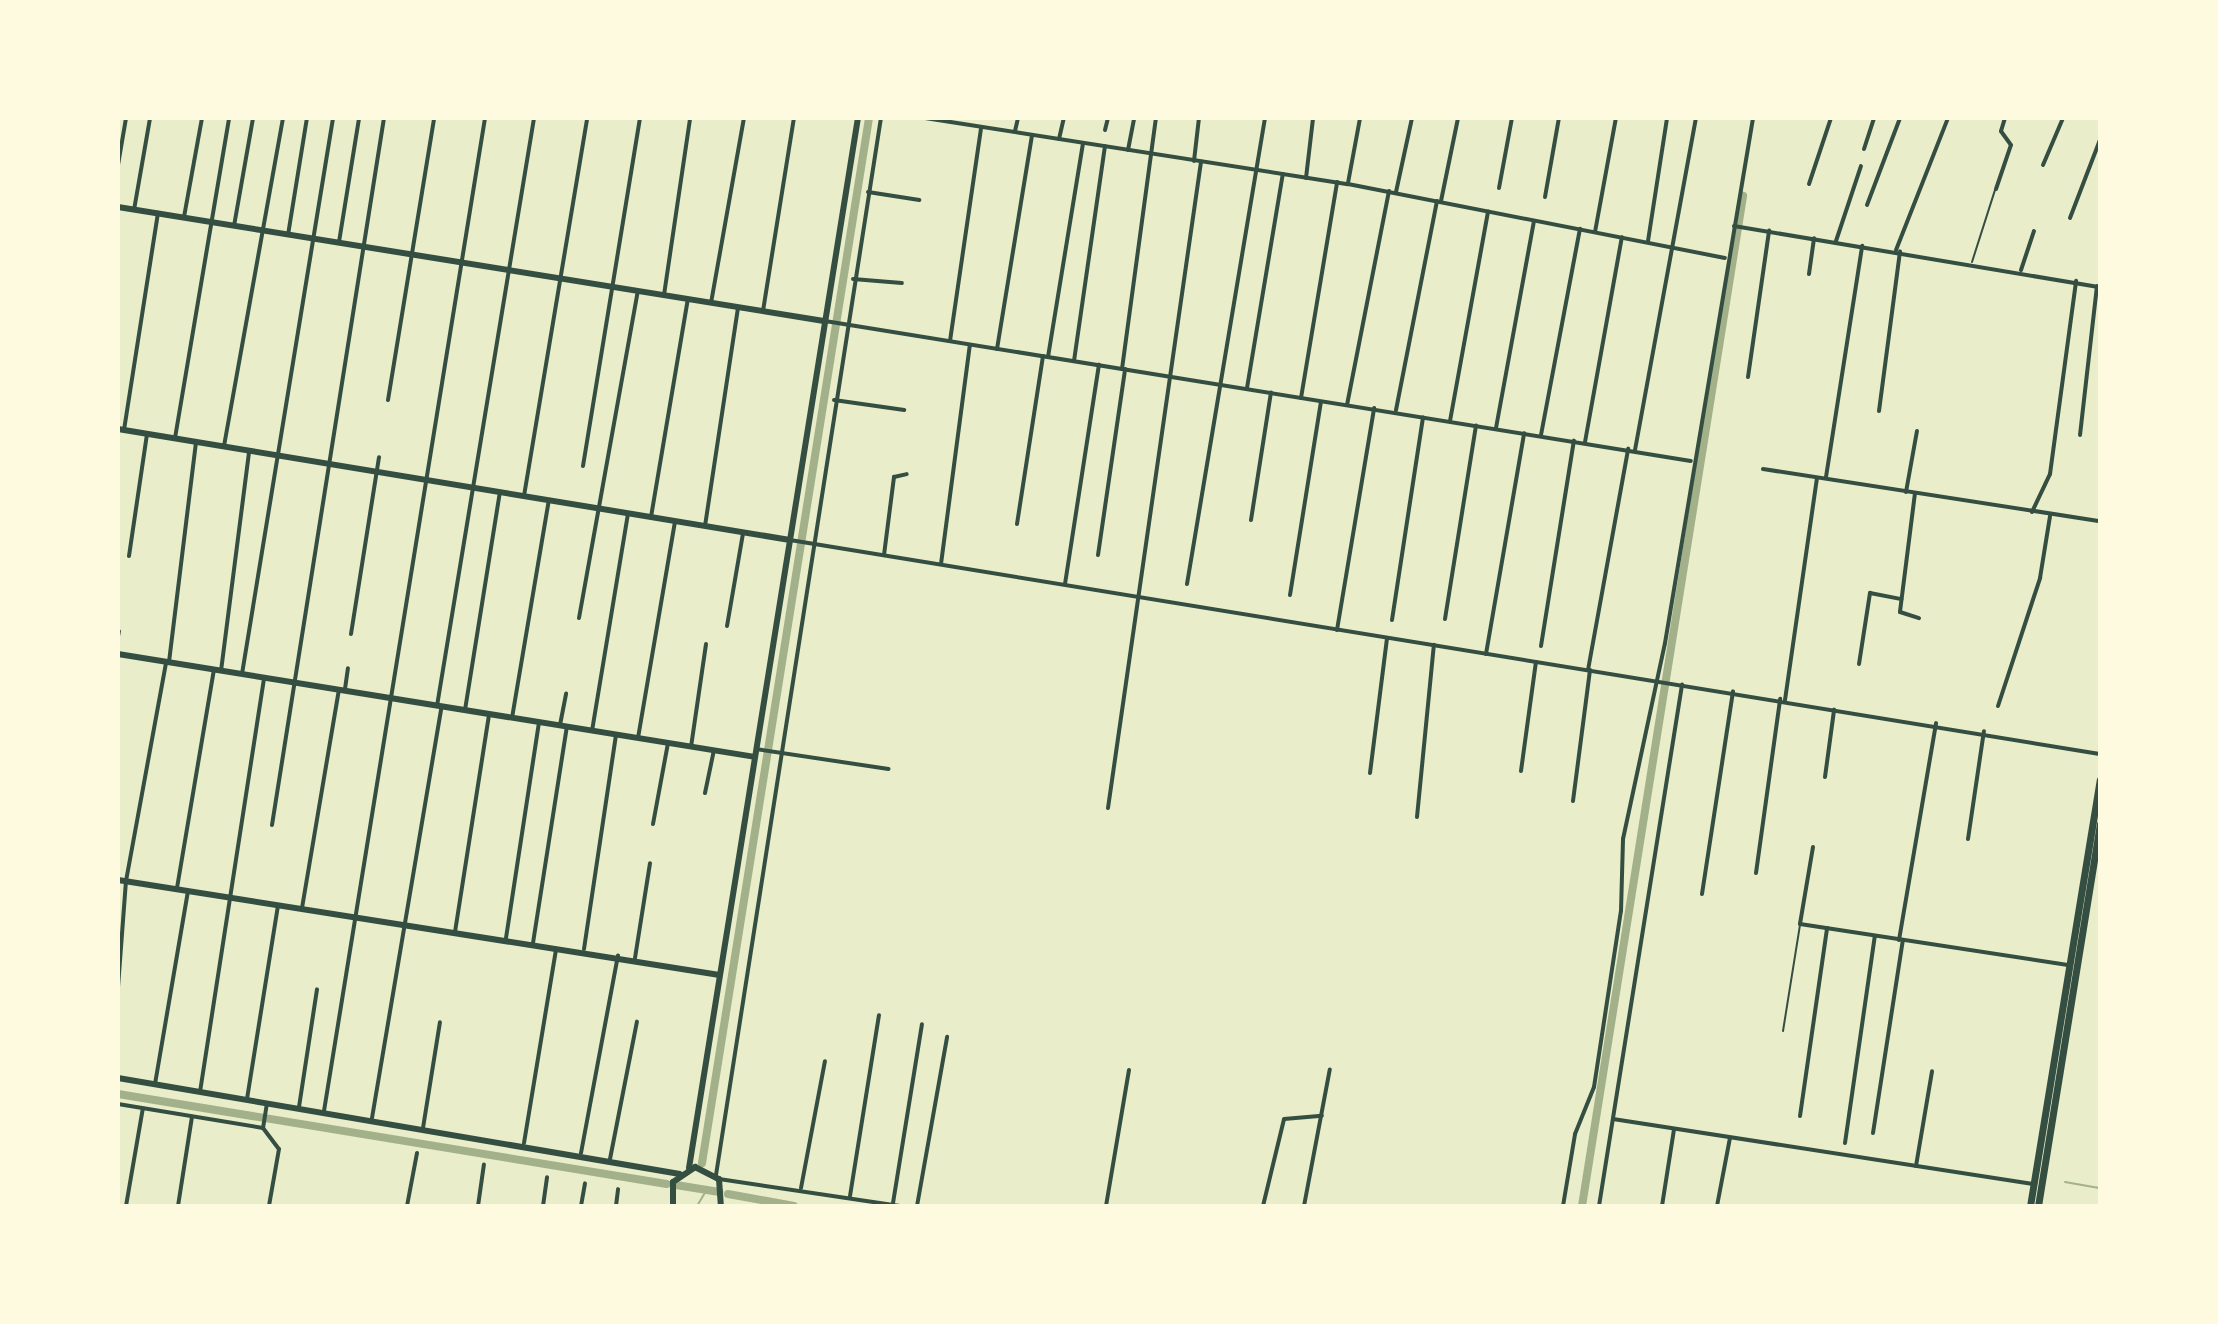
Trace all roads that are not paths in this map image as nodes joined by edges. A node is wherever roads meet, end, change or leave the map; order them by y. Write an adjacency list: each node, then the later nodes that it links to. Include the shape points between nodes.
1 (126, 118): 59 (street)
2 (150, 118): 78 (street)
3 (202, 118): 81 (street)
4 (229, 118): 84 (street)
5 (253, 118): 85 (street)
6 (283, 118): 88 (street)
7 (307, 118): 92 (street)
8 (333, 118): 93 (street)
9 (359, 118): 98 (street)
10 (384, 118): 99 (street)
11 (434, 118): 103 (street)
12 (485, 118): 105 (street)
13 (534, 118): 107 (street)
14 (587, 118): 110 (street)
15 (640, 118): 114 (street)
16 (690, 118): 117 (street)
17 (744, 118): 119 (street)
18 (794, 118): 121 (street)
19 (858, 118): 122 (street)
20 (881, 118): 71 (street)
21 (925, 118): 45 (street)
22 (1018, 118): 48 (street)
23 (1064, 118): 50 (street)
24 (1108, 118): 47 (street)
25 (1134, 118): 55 (street)
26 (1156, 118): 56 (street)
27 (1199, 118): 57 (street)
28 (1265, 118): 62 (street)
29 (1313, 118): 64 (street)
30 (1360, 118): 66 (street)
31 (1412, 118): 72 (street)
32 (1458, 118): 75 (street)
33 (1512, 118): 68 (street)
34 (1559, 118): 73 (street)
35 (1616, 118): 91 (street)
36 (1667, 118): 96 (street)
37 (1696, 118): 100 (street)
38 (1753, 118): 86 (street)
39 (1831, 118): 67 (street)
40 (1874, 118): 54 (street)
41 (1900, 118): 76 (street)
42 (1948, 118): 102 (street)
43 (2005, 118): 69 (street, via 2001,131 2011,145)
44 (2063, 118): 60 (street)
45 (937, 119): 46 (street)
46 (981, 128): 48 (street); 124 (street)
47 (1105, 130)
48 (1015, 132): 49 (street)
49 (1032, 136): 50 (street); 126 (street)
50 (1059, 140): 52 (street)
51 (2100, 140): 82 (street)
52 (1083, 144): 53 (street); 127 (street)
53 (1105, 146): 55 (street); 128 (street)
54 (1864, 149)
55 (1128, 150): 56 (street)
56 (1150, 153): 57 (street); 130 (street)
57 (1194, 161): 58 (street)
58 (1201, 162): 62 (street); 131 (street)
59 (118, 165)
60 (2043, 165)
61 (1861, 166): 97 (street)
62 (1256, 170): 63 (street); 133 (street)
63 (1283, 174): 64 (street); 134 (street)
64 (1306, 178): 65 (street)
65 (1337, 182): 66 (street); 136 (street)
66 (1348, 184): 70 (street)
67 (1809, 184)
68 (1499, 188)
69 (1996, 189): 106 (lane)
70 (1389, 191): 72 (street); 140 (street)
71 (868, 192): 74 (street); 111 (street)
72 (1396, 192): 75 (street)
73 (1545, 197)
74 (919, 200)
75 (1439, 201): 79 (street); 143 (street)
76 (1867, 205)
77 (118, 207): 78 (street)
78 (134, 210): 80 (street)
79 (1488, 211): 83 (street); 146 (street)
80 (158, 213): 81 (street); 149 (street)
81 (184, 217): 84 (street)
82 (2070, 218)
83 (1534, 221): 87 (street); 148 (street)
84 (210, 222): 85 (street); 155 (street)
85 (234, 226): 88 (street)
86 (1735, 226): 89 (street); 104 (street)
87 (1580, 229): 91 (street); 154 (street)
88 (260, 230): 92 (street); 159 (street)
89 (1769, 231): 95 (street); 132 (street)
90 (2034, 231): 108 (street)
91 (1595, 232): 94 (street)
92 (288, 235): 93 (street)
93 (312, 237): 98 (street); 163 (street)
94 (1622, 237): 96 (street); 158 (street)
95 (1814, 238): 97 (street); 109 (street)
96 (1648, 241): 100 (street)
97 (1836, 241): 101 (street)
98 (339, 242): 99 (street)
99 (364, 245): 103 (street); 166 (street)
100 (1671, 246): 104 (street); 161 (street)
101 (1862, 246): 102 (street); 172 (street)
102 (1898, 250): 106 (street); 144 (street)
103 (411, 253): 105 (street); 137 (street)
104 (1725, 258): 165 (street)
105 (462, 260): 107 (street); 173 (street)
106 (1972, 262): 108 (street)
107 (513, 268): 110 (street); 174 (street)
108 (2021, 271): 112 (street)
109 (1809, 274)
110 (561, 277): 114 (street); 178 (street)
111 (852, 279): 113 (street); 123 (street)
112 (2076, 281): 115 (street); 181 (street, via 2050,474)
113 (902, 283)
114 (609, 286): 116 (street); 167 (street)
115 (2099, 287): 153 (street)
116 (638, 291): 117 (street); 180 (street)
117 (664, 295): 118 (street)
118 (688, 299): 119 (street); 184 (street)
119 (711, 303): 120 (street)
120 (738, 307): 121 (street); 189 (street)
121 (763, 311): 122 (street)
122 (826, 321): 123 (street); 191 (street)
123 (844, 324): 124 (street); 138 (street)
124 (950, 341): 125 (street)
125 (970, 345): 126 (street); 196 (street)
126 (997, 349): 127 (street)
127 (1046, 356): 128 (street); 188 (street)
128 (1074, 361): 129 (street)
129 (1099, 365): 130 (street); 197 (street)
130 (1124, 369): 131 (street); 194 (street)
131 (1170, 376): 133 (street); 200 (street)
132 (1748, 377)
133 (1222, 385): 134 (street); 198 (street)
134 (1247, 389): 135 (street)
135 (1271, 393): 136 (street); 185 (street)
136 (1301, 398): 139 (street)
137 (388, 400)
138 (834, 400): 142 (street); 192 (street)
139 (1321, 402): 140 (street); 199 (street)
140 (1347, 405): 141 (street)
141 (1374, 408): 143 (street); 207 (street)
142 (904, 410)
143 (1396, 411): 145 (street)
144 (1879, 411)
145 (1423, 417): 146 (street); 205 (street)
146 (1450, 421): 147 (street)
147 (1476, 425): 148 (street); 204 (street)
148 (1496, 428): 151 (street)
149 (121, 430): 152 (street)
150 (1917, 431): 176 (street)
151 (1524, 433): 154 (street); 214 (street)
152 (147, 434): 155 (street); 195 (street)
153 (2080, 435)
154 (1541, 436): 156 (street)
155 (175, 438): 157 (street)
156 (1574, 441): 158 (street); 212 (street)
157 (196, 442): 159 (street); 215 (street)
158 (1585, 442): 160 (street)
159 (224, 447): 162 (street)
160 (1628, 449): 161 (street); 220 (street)
161 (1635, 450): 165 (street)
162 (249, 451): 163 (street); 219 (street)
163 (274, 454): 166 (street); 221 (street)
164 (379, 457): 169 (street)
165 (1691, 461): 223 (street)
166 (326, 463): 169 (street); 224 (street)
167 (583, 466)
168 (1763, 469): 171 (street)
169 (377, 471): 173 (street); 208 (street)
170 (907, 474): 193 (street, via 894,477)
171 (1817, 478): 172 (street); 230 (street)
172 (1826, 478): 176 (street)
173 (425, 479): 174 (street); 229 (street)
174 (474, 488): 175 (street); 231 (street)
175 (500, 492): 178 (street); 233 (street)
176 (1906, 492): 177 (street)
177 (1915, 493): 181 (street); 201 (street)
178 (524, 496): 179 (street)
179 (549, 500): 180 (street); 236 (street)
180 (597, 507): 182 (street); 202 (street)
181 (2032, 512): 183 (street)
182 (628, 513): 184 (street); 240 (street)
183 (2050, 516): 187 (street); 232 (street, via 2040,578)
184 (651, 517): 186 (street)
185 (1251, 520)
186 (675, 521): 189 (street); 243 (street)
187 (2100, 521)
188 (1017, 524)
189 (705, 526): 190 (street)
190 (743, 533): 191 (street); 206 (street)
191 (790, 540): 192 (street); 246 (street)
192 (812, 544): 193 (street); 248 (street)
193 (884, 555): 196 (street)
194 (1098, 555)
195 (129, 556)
196 (941, 564): 197 (street)
197 (1065, 584): 200 (street)
198 (1187, 584)
199 (1290, 595)
200 (1136, 599): 207 (street); 258 (street)
201 (1901, 599): 203 (street, via 1903,616); 217 (street, via 1870,593)
202 (579, 618)
203 (1919, 618)
204 (1445, 619)
205 (1392, 620)
206 (727, 626)
207 (1337, 630): 209 (street)
208 (351, 634)
209 (1387, 638): 211 (street); 253 (street)
210 (706, 644): 245 (street)
211 (1434, 645): 214 (street); 259 (street)
212 (1541, 646)
213 (118, 654): 215 (street)
214 (1486, 654): 216 (street)
215 (167, 662): 219 (street); 267 (street)
216 (1536, 662): 220 (street); 252 (street)
217 (1859, 664)
218 (348, 668): 226 (street)
219 (217, 670): 221 (street); 268 (street)
220 (1589, 670): 223 (street); 257 (street)
221 (242, 674): 222 (street)
222 (264, 678): 224 (street); 271 (street)
223 (1656, 680): 225 (street); 352 (street, via 1623,839 1621,911 1594,1087 1575,1134)
224 (291, 682): 226 (street); 262 (street)
225 (1680, 684): 227 (street); 314 (street, via 1653,833 1652,899)
226 (342, 690): 229 (street); 273 (street)
227 (1733, 691): 230 (street); 270 (street)
228 (566, 694): 239 (street)
229 (392, 699): 231 (street); 274 (street)
230 (1783, 700): 234 (street); 266 (street)
231 (440, 706): 233 (street); 276 (street)
232 (1998, 706)
233 (465, 710): 235 (street)
234 (1834, 710): 238 (street); 254 (street)
235 (489, 714): 236 (street); 278 (street)
236 (512, 718): 237 (street)
237 (539, 722): 239 (street); 280 (street)
238 (1936, 723): 241 (street); 281 (street)
239 (563, 726): 240 (street); 282 (street)
240 (592, 731): 242 (street)
241 (1984, 731): 249 (street); 263 (street)
242 (616, 735): 243 (street); 284 (street)
243 (638, 738): 244 (street)
244 (668, 743): 245 (street); 260 (street)
245 (691, 747): 247 (street)
246 (759, 749): 248 (street); 250 (street)
247 (714, 750): 250 (street); 256 (street)
248 (778, 750): 251 (street); 330 (street)
249 (2100, 754)
250 (755, 757): 288 (street)
251 (888, 769)
252 (1521, 771)
253 (1370, 773)
254 (1825, 777)
255 (2100, 780): 287 (main road)
256 (705, 793)
257 (1573, 801)
258 (1108, 808)
259 (1417, 817)
260 (653, 824)
261 (2100, 824): 357 (main road)
262 (272, 825)
263 (1968, 839)
264 (1813, 847): 275 (street)
265 (650, 863): 286 (street)
266 (1756, 873)
267 (122, 880): 268 (street); 289 (street)
268 (176, 889): 269 (street)
269 (188, 891): 271 (street); 302 (street)
270 (1702, 894)
271 (232, 898): 272 (street); 303 (street)
272 (278, 905): 273 (street); 304 (street)
273 (302, 908): 274 (street)
274 (357, 916): 276 (street); 309 (street)
275 (1800, 924): 277 (street); 295 (lane)
276 (407, 925): 278 (street); 313 (street)
277 (1827, 928): 279 (street); 311 (street)
278 (455, 932): 280 (street)
279 (1875, 936): 281 (street); 321 (street)
280 (506, 938): 282 (street)
281 (1901, 940): 287 (street); 318 (street)
282 (533, 943): 283 (street)
283 (556, 946): 284 (street); 320 (street)
284 (584, 949): 285 (street)
285 (618, 955): 286 (street); 323 (street)
286 (635, 958): 288 (street)
287 (2068, 965): 332 (main road)
288 (720, 975): 327 (street)
289 (118, 987)
290 (317, 989): 307 (street)
291 (879, 1015): 335 (street)
292 (440, 1022): 316 (street)
293 (637, 1022): 324 (street)
294 (922, 1024): 336 (street)
295 (1783, 1031)
296 (947, 1037): 348 (street)
297 (825, 1061): 333 (street)
298 (1330, 1069): 310 (street)
299 (1129, 1070): 349 (street)
300 (1932, 1071): 326 (street)
301 (118, 1078): 302 (street)
302 (155, 1084): 303 (street)
303 (200, 1092): 304 (street)
304 (247, 1099): 305 (street)
305 (267, 1102): 307 (street); 315 (street)
306 (118, 1104): 308 (street)
307 (299, 1107): 309 (street)
308 (143, 1108): 312 (street); 337 (street)
309 (324, 1111): 313 (street)
310 (1322, 1116): 350 (street, via 1284,1119); 351 (street)
311 (1800, 1116)
312 (192, 1117): 315 (street); 338 (street)
313 (372, 1118): 316 (street)
314 (1613, 1119): 317 (street); 353 (street)
315 (263, 1126): 339 (street, via 279,1149)
316 (423, 1128): 320 (street)
317 (1674, 1129): 319 (street); 354 (street)
318 (1873, 1133)
319 (1730, 1138): 326 (street); 355 (street)
320 (524, 1143): 323 (street)
321 (1845, 1143)
322 (417, 1153): 340 (street)
323 (581, 1153): 324 (street)
324 (610, 1159): 328 (street)
325 (484, 1164): 341 (street)
326 (1916, 1166): 332 (street)
327 (689, 1168): 328 (street); 330 (street)
328 (680, 1174): 345 (street, via 671,1188)
329 (547, 1177): 342 (street)
330 (718, 1177): 333 (street); 346 (street)
331 (585, 1183): 343 (street)
332 (2033, 1184): 356 (main road)
333 (801, 1188): 335 (street)
334 (618, 1189): 344 (street)
335 (850, 1196): 336 (street)
336 (893, 1204): 347 (street)
337 (126, 1206)
338 (178, 1206)
339 (269, 1206)
340 (407, 1206)
341 (478, 1206)
342 (543, 1206)
343 (581, 1206)
344 (616, 1206)
345 (673, 1206)
346 (721, 1206)
347 (900, 1206)
348 (917, 1206)
349 (1106, 1206)
350 (1263, 1206)
351 (1304, 1206)
352 (1563, 1206)
353 (1599, 1206)
354 (1662, 1206)
355 (1717, 1206)
356 (2030, 1206)
357 (2038, 1206)

